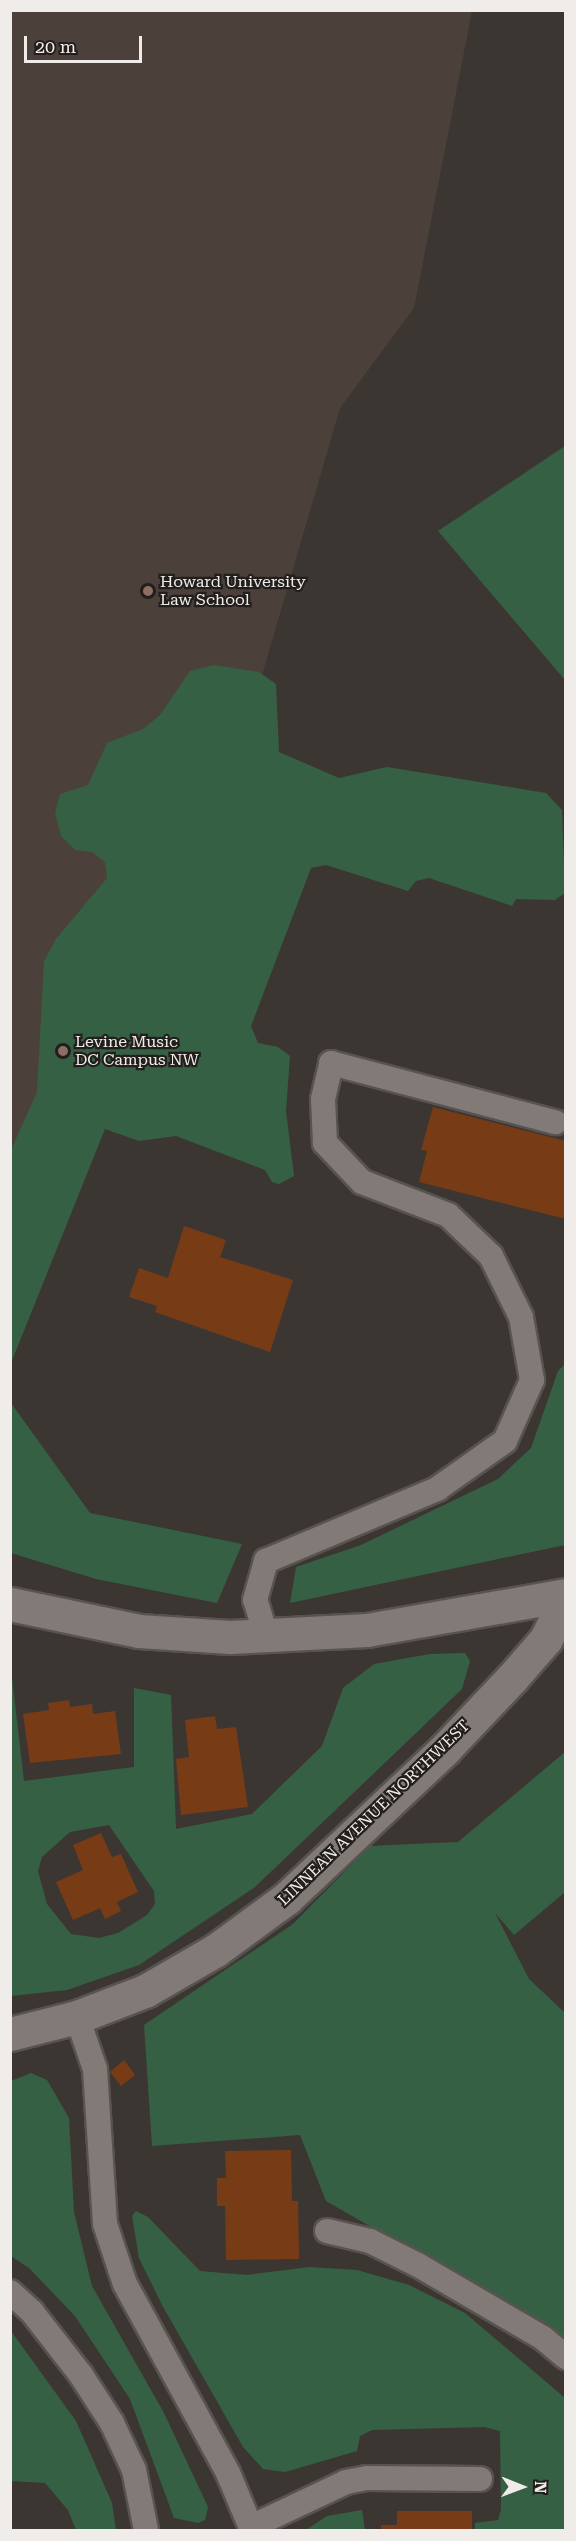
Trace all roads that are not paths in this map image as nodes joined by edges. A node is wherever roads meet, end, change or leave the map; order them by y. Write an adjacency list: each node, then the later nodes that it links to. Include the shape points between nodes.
1 (555, 1122): 4 (lane, via 331,1062 323,1099 325,1143 362,1182 448,1215 491,1256 521,1317 532,1380 505,1441 437,1489 266,1560 255,1600)
2 (566, 1597): 4 (street, via 367,1630); 5 (street, LINNEAN AVENUE NORTHWEST, via 546,1638 513,1677 444,1750 297,1890 247,1929 162,1982)
3 (10, 1604): 4 (street, via 139,1631)
4 (266, 1635)
5 (77, 2017): 6 (street, LINNEAN AVENUE NORTHWEST); 11 (lane, via 95,2069 105,2224 125,2284 152,2340 228,2473)
6 (10, 2034)
7 (327, 2231): 9 (lane, via 370,2241 418,2265 543,2338)
8 (10, 2292): 12 (lane, via 32,2312 112,2423 134,2469)
9 (566, 2357)
10 (480, 2479): 11 (lane, via 367,2478 346,2482)
11 (251, 2529)
12 (146, 2530)

